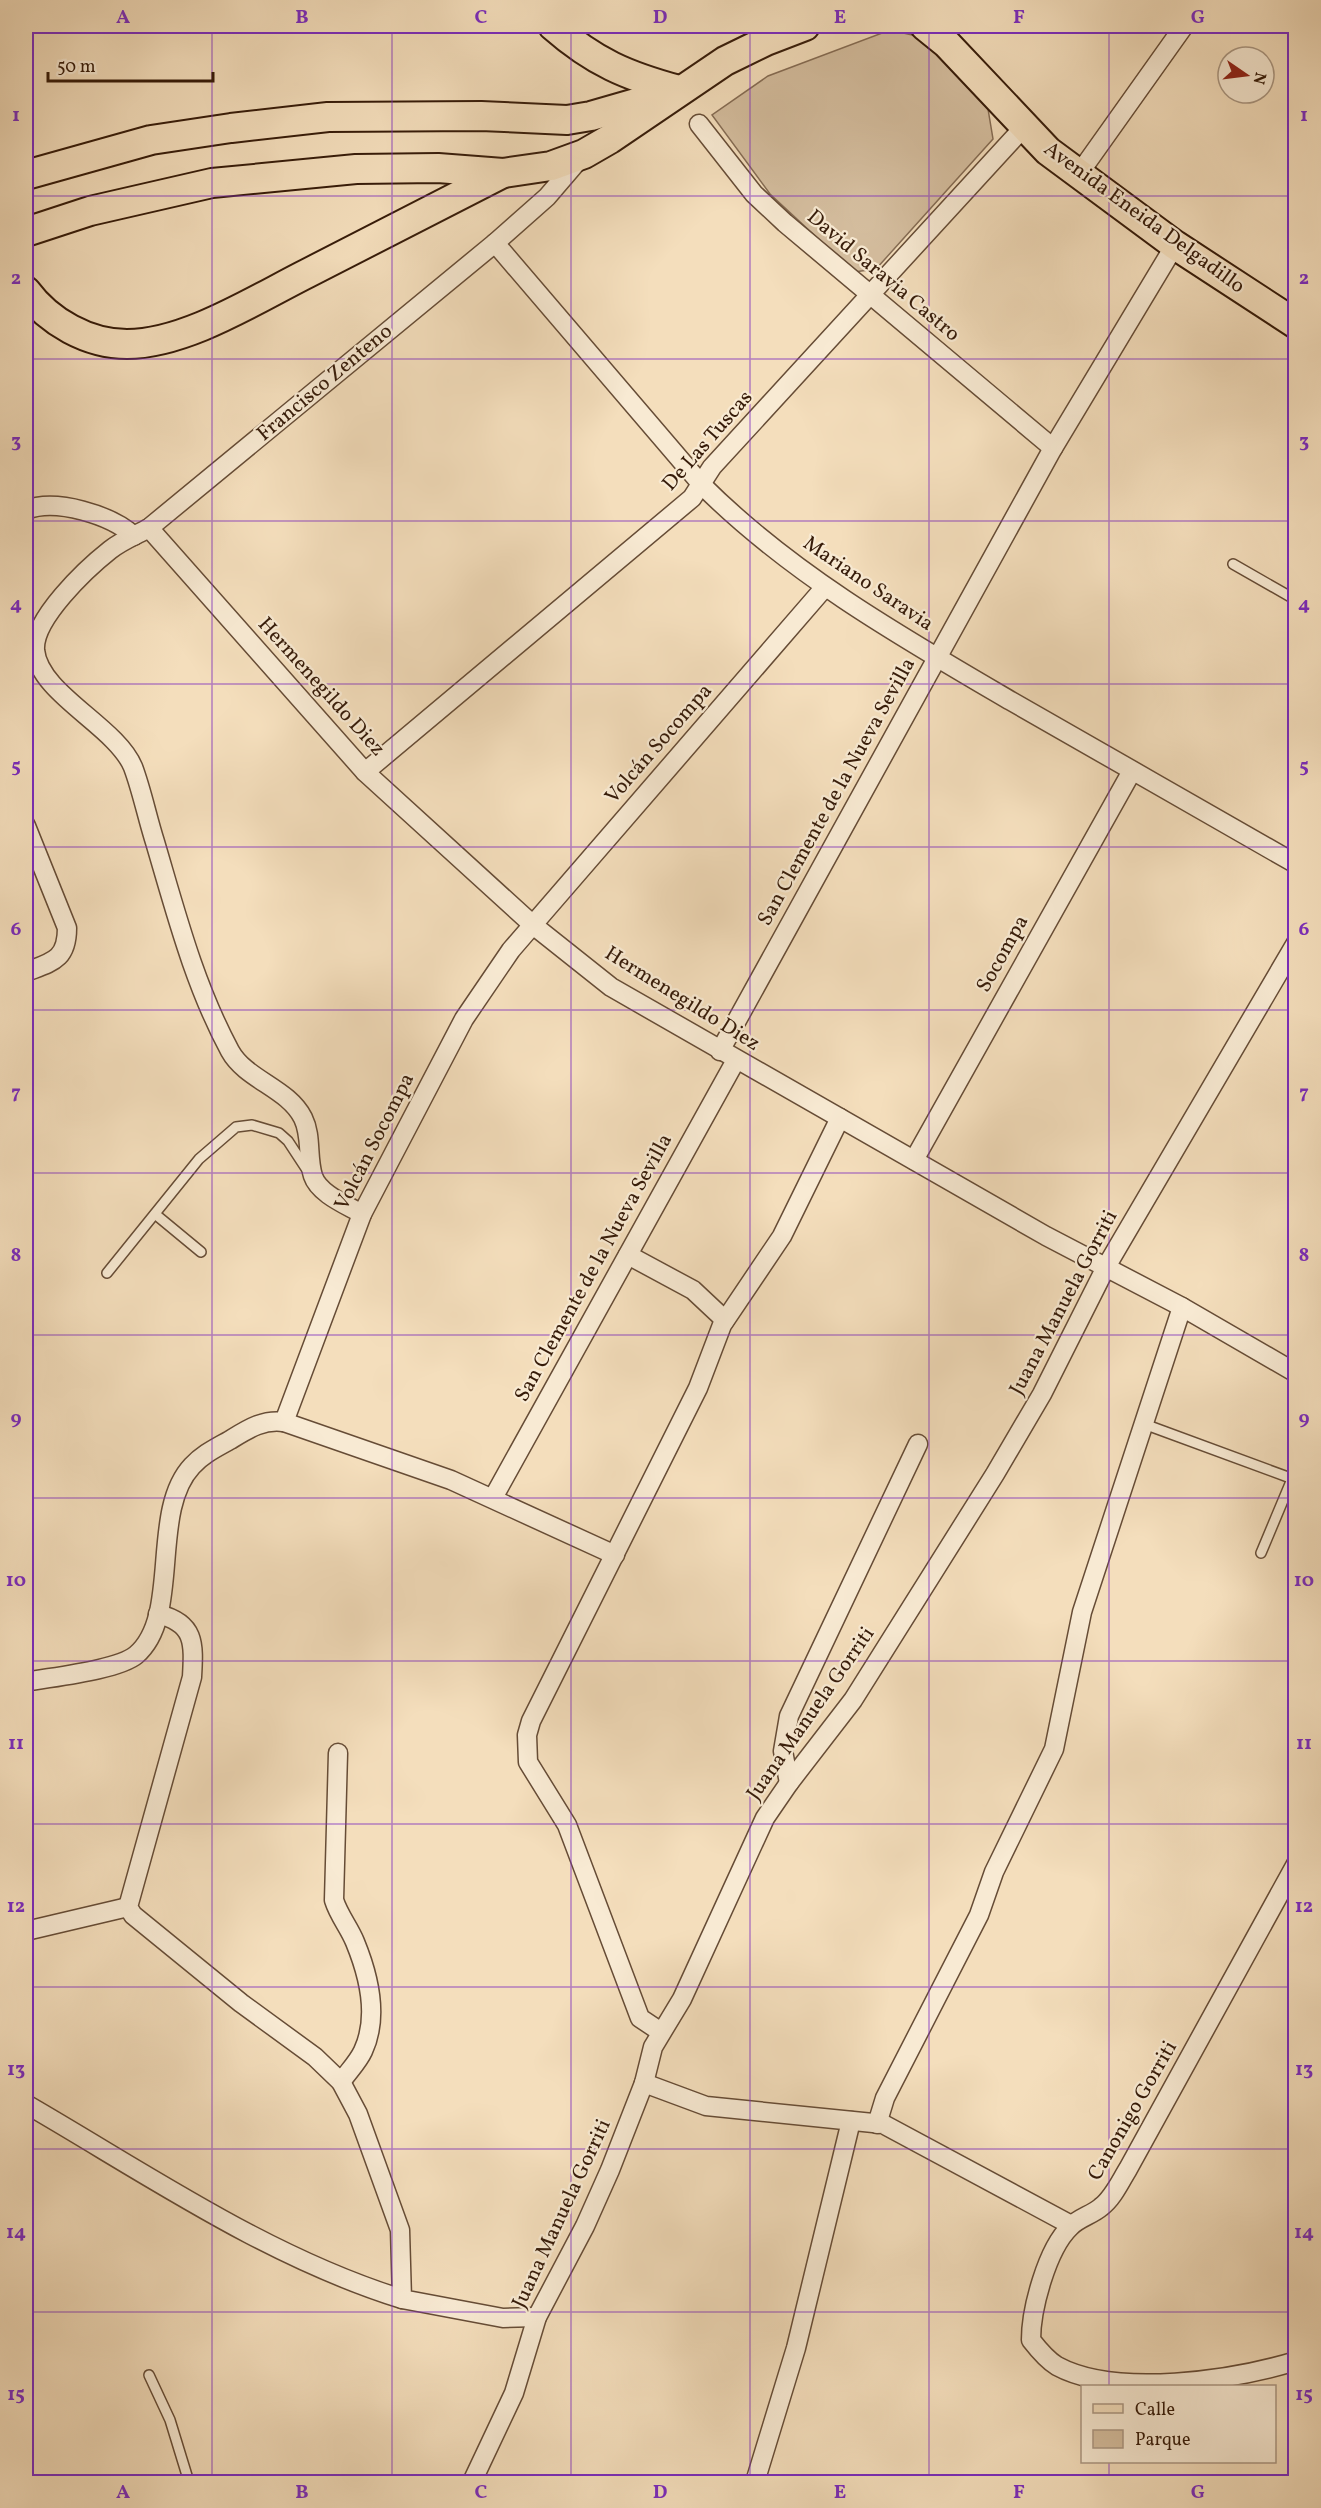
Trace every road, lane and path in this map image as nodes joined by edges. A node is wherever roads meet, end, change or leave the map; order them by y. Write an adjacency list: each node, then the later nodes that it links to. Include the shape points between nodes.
1 (553, 26): 5 (main road, via 610,67)
2 (805, 26): 5 (main road, via 725,61)
3 (925, 26): 7 (main road, Avenida Eneida Delgadillo)
4 (1184, 26): 11 (street)
5 (679, 90): 8 (main road); 10 (main road, via 567,120 328,117 231,128 151,140)
6 (699, 124): 16 (street, David Saravia Castro, via 754,194)
7 (1023, 128): 11 (main road, Avenida Eneida Delgadillo); 16 (street, De Las Tuscas)
8 (584, 154): 9 (main road, via 551,166); 13 (street, Francisco Zenteno, via 547,197)
9 (503, 173): 12 (main road, via 438,168 356,169 213,183 90,212); 15 (main road, via 224,315 152,342 101,341 72,330 48,314)
10 (26, 175)
11 (1078, 175): 14 (main road, Avenida Eneida Delgadillo)
12 (26, 232)
13 (495, 243): 19 (street, Mariano Saravia); 21 (street, Francisco Zenteno)
14 (1175, 245): 17 (main road, Avenida Eneida Delgadillo); 18 (street, San Clemente de la Nueva Sevilla)
15 (26, 291)
16 (868, 295): 18 (street, David Saravia Castro); 19 (street, De Las Tuscas, via 712,467)
17 (1292, 315)
18 (1053, 448): 25 (street, San Clemente de la Nueva Sevilla)
19 (702, 485): 23 (street, Mariano Saravia, via 727,510); 27 (street, De Las Tuscas, via 692,498)
20 (26, 510): 21 (street, Hermenegildo Diez, via 51,505 105,517)
21 (141, 532): 27 (street, Hermenegildo Diez); 36 (street, Francisco Zenteno, via 110,550 58,602 39,631 35,650 57,689 108,734 133,766 188,958 204,1000 232,1054 248,1071 284,1096 303,1118)
22 (1233, 564): 24 (lane)
23 (825, 587): 25 (street, Mariano Saravia); 30 (street, Volcán Socompa)
24 (1296, 600)
25 (937, 658): 26 (street, Mariano Saravia); 33 (street, San Clemente de la Nueva Sevilla)
26 (1132, 771): 29 (street, Mariano Saravia); 35 (street, Socompa)
27 (365, 772): 30 (street, Hermenegildo Diez)
28 (26, 826): 32 (street, via 67,928 67,943 55,961)
29 (1296, 864)
30 (533, 925): 33 (street, Hermenegildo Diez, via 611,987); 38 (street, Volcán Socompa, via 510,950 464,1019)
31 (1296, 943): 41 (street, Juana Manuela Gorriti)
32 (26, 972)
33 (728, 1055): 34 (street, Hermenegildo Diez); 40 (street, San Clemente de la Nueva Sevilla)
34 (840, 1118): 35 (street, Hermenegildo Diez); 44 (street, via 782,1236)
35 (914, 1160): 41 (street, Hermenegildo Diez)
36 (313, 1177): 37 (lane, via 279,1133 252,1125 236,1127 199,1160); 38 (street, via 327,1193)
37 (155, 1214): 39 (lane); 42 (lane)
38 (362, 1214): 46 (street, Volcán Socompa)
39 (201, 1252)
40 (628, 1255): 44 (street, via 693,1290); 50 (street, San Clemente de la Nueva Sevilla)
41 (1106, 1267): 43 (street, Hermenegildo Diez); 56 (street, Juana Manuela Gorriti, via 1042,1394 995,1473 853,1700)
42 (107, 1274)
43 (1182, 1307): 45 (street, Hermenegildo Diez); 47 (street)
44 (725, 1320): 52 (street, via 698,1388)
45 (1296, 1372)
46 (284, 1422): 50 (street); 53 (street, via 269,1420 253,1427 191,1467 172,1511)
47 (1144, 1424): 49 (lane); 65 (street, via 1082,1612 1054,1749 994,1872 979,1915 885,2098)
48 (918, 1444): 56 (street, via 789,1716 783,1751)
49 (1294, 1479): 51 (lane)
50 (493, 1498): 52 (street)
51 (1261, 1553)
52 (615, 1555): 60 (street, via 531,1721 525,1750 528,1762 567,1825 640,2018)
53 (158, 1614): 54 (street, via 144,1647 124,1663); 58 (street, via 185,1626 192,1641 192,1677)
54 (26, 1683)
55 (338, 1754): 61 (street, via 334,1900 355,1941 372,2011 362,2053)
56 (789, 1783): 60 (street, Juana Manuela Gorriti, via 765,1818 682,1999)
57 (1296, 1864): 66 (street, Canonigo Gorriti, via 1128,2169 1102,2207)
58 (128, 1907): 59 (street); 61 (street, via 133,1915 315,2057)
59 (26, 1931)
60 (660, 2032): 62 (street, Juana Manuela Gorriti)
61 (341, 2082): 67 (street, via 358,2114 400,2230)
62 (644, 2082): 64 (street, via 706,2106); 68 (street, Juana Manuela Gorriti, via 585,2226)
63 (26, 2104): 67 (street, via 176,2193 318,2268)
64 (851, 2121): 65 (street); 73 (street, via 796,2348)
65 (877, 2124): 66 (street, via 893,2128)
66 (1071, 2225): 69 (street, Canonigo Gorriti, via 1061,2238 1032,2310 1031,2340 1057,2366 1103,2380 1132,2383 1222,2380)
67 (402, 2299): 68 (street, via 503,2318)
68 (537, 2317): 72 (street, Juana Manuela Gorriti, via 514,2393)
69 (1296, 2361)
70 (149, 2375): 71 (lane, via 170,2420)
71 (189, 2482)
72 (472, 2482)
73 (755, 2482)

